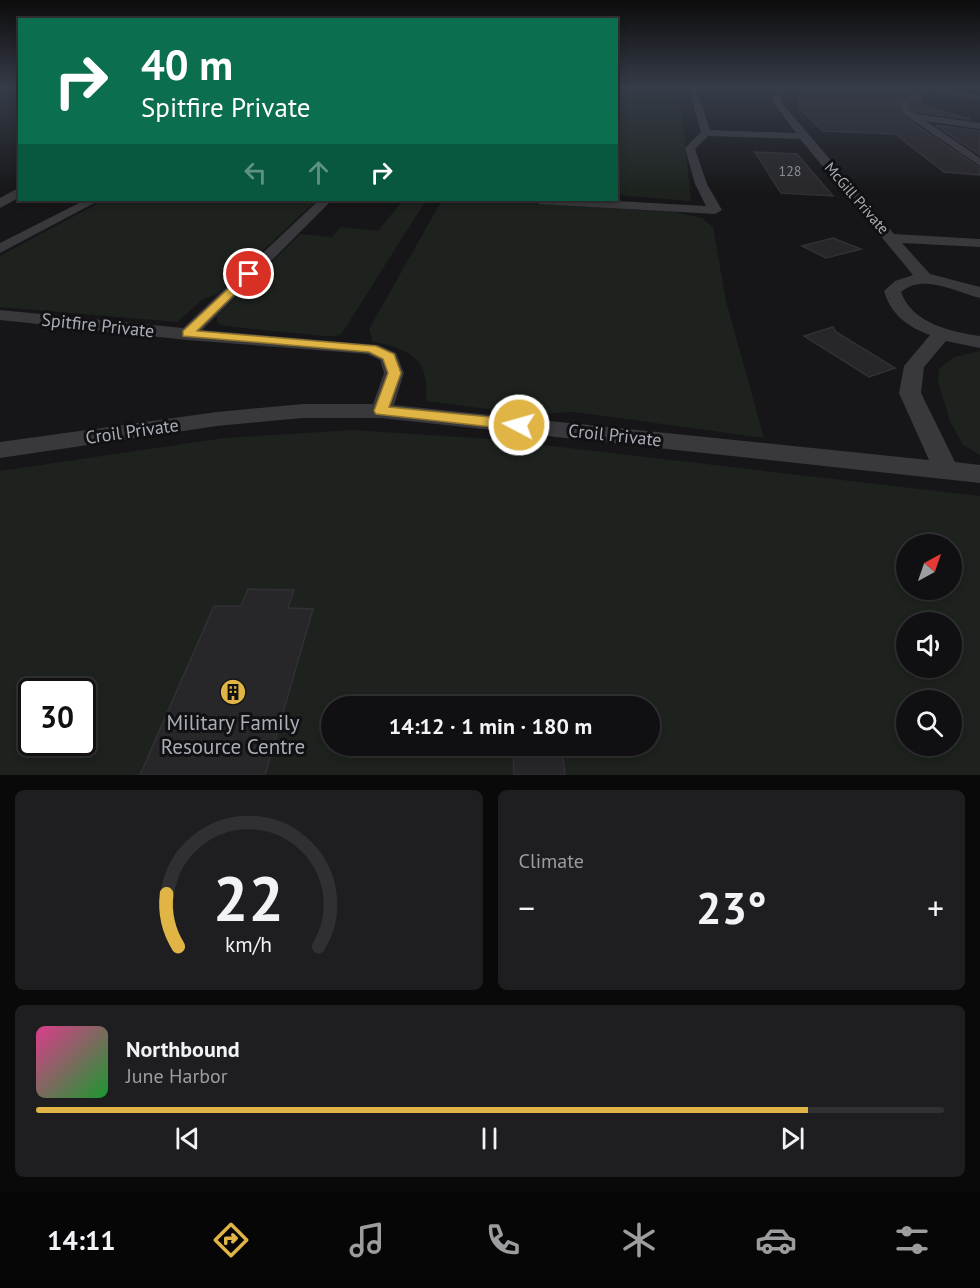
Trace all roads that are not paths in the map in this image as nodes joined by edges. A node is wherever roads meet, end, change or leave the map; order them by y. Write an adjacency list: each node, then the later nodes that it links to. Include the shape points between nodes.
1 (703, 123): 6 (street)
2 (793, 123): 7 (street, McGill Private)
3 (921, 123): 8 (street)
4 (959, 123): 5 (street)
5 (980, 126)
6 (706, 133): 7 (street); 12 (street, via 690,148 701,184 715,210)
7 (803, 136): 14 (street, McGill Private)
8 (980, 163)
9 (18, 191): 13 (street)
10 (92, 201): 16 (street)
11 (325, 201): 20 (street)
12 (557, 201)
13 (0, 204)
14 (893, 238): 15 (street); 17 (street, McGill Private)
15 (980, 243)
16 (0, 249)
17 (926, 280): 18 (street); 21 (street, via 903,282 892,291 892,298 911,318)
18 (980, 293)
19 (0, 315): 20 (street, Spitfire Private)
20 (187, 334): 23 (street, Spitfire Private, via 371,349 389,357 394,373)
21 (941, 335): 22 (street); 25 (street, via 914,366 910,393)
22 (980, 342)
23 (381, 411): 24 (street, Croil Private, via 303,411 217,419); 25 (street, Croil Private)
24 (0, 450)
25 (946, 470): 26 (street, Croil Private)
26 (980, 474)

